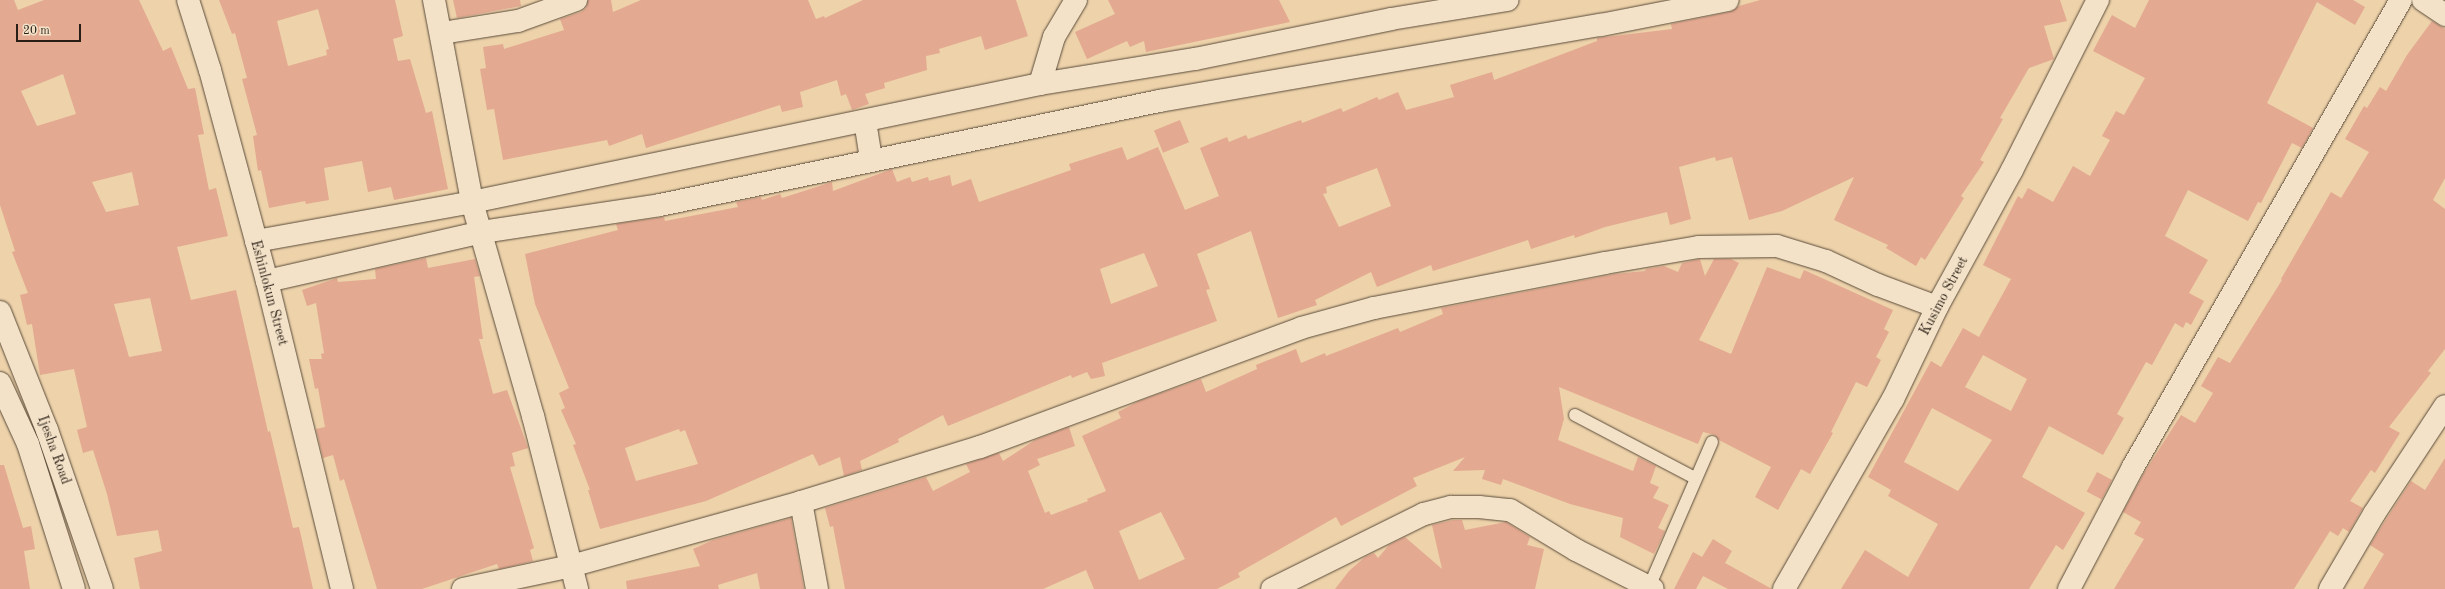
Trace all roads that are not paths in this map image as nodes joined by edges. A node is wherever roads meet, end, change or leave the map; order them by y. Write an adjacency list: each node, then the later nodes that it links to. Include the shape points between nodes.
1 (188, 0): 17 (street, Eshinlokun Street, via 210,70)
2 (434, 0): 11 (street)
3 (576, 0): 11 (street, via 518,21)
4 (1076, 0): 12 (street, via 1054,37)
5 (1507, 0): 12 (street, via 1391,19 1195,59)
6 (1728, 0): 14 (street, via 1601,25 1159,102)
7 (2098, 0): 19 (street, Kusimo Street, via 2012,170)
8 (2401, 0): 37 (street, via 2133,467)
9 (2423, 0): 10 (street)
10 (2445, 15)
11 (442, 32): 15 (street)
12 (1040, 84): 13 (street)
13 (865, 121): 14 (street); 15 (street)
14 (871, 160): 16 (street, via 660,205)
15 (472, 202): 16 (street); 17 (street)
16 (482, 232): 18 (street); 27 (street)
17 (256, 241): 18 (street, Eshinlokun Street)
18 (268, 281): 31 (street, Eshinlokun Street)
19 (1937, 306): 26 (street, via 1878,285 1826,261 1777,246 1744,244 1683,249 1374,308 1301,328 980,447); 36 (street, Kusimo Street, via 1893,399)
20 (0, 312): 30 (street, Ijesha Road, via 47,430)
21 (0, 383): 29 (street, Ijesha Road, via 28,444)
22 (2445, 406): 38 (street, via 2374,514)
23 (1575, 415): 25 (lane)
24 (1712, 442): 25 (lane)
25 (1695, 478): 28 (lane)
26 (801, 502): 27 (street); 34 (street)
27 (571, 566): 32 (street); 33 (street)
28 (1651, 588): 35 (street, via 1576,550 1510,510 1451,507 1424,514)
29 (74, 589)
30 (102, 589)
31 (342, 589)
32 (463, 589)
33 (576, 589)
34 (817, 589)
35 (1272, 589)
36 (1784, 589)
37 (2069, 589)
38 (2330, 589)

